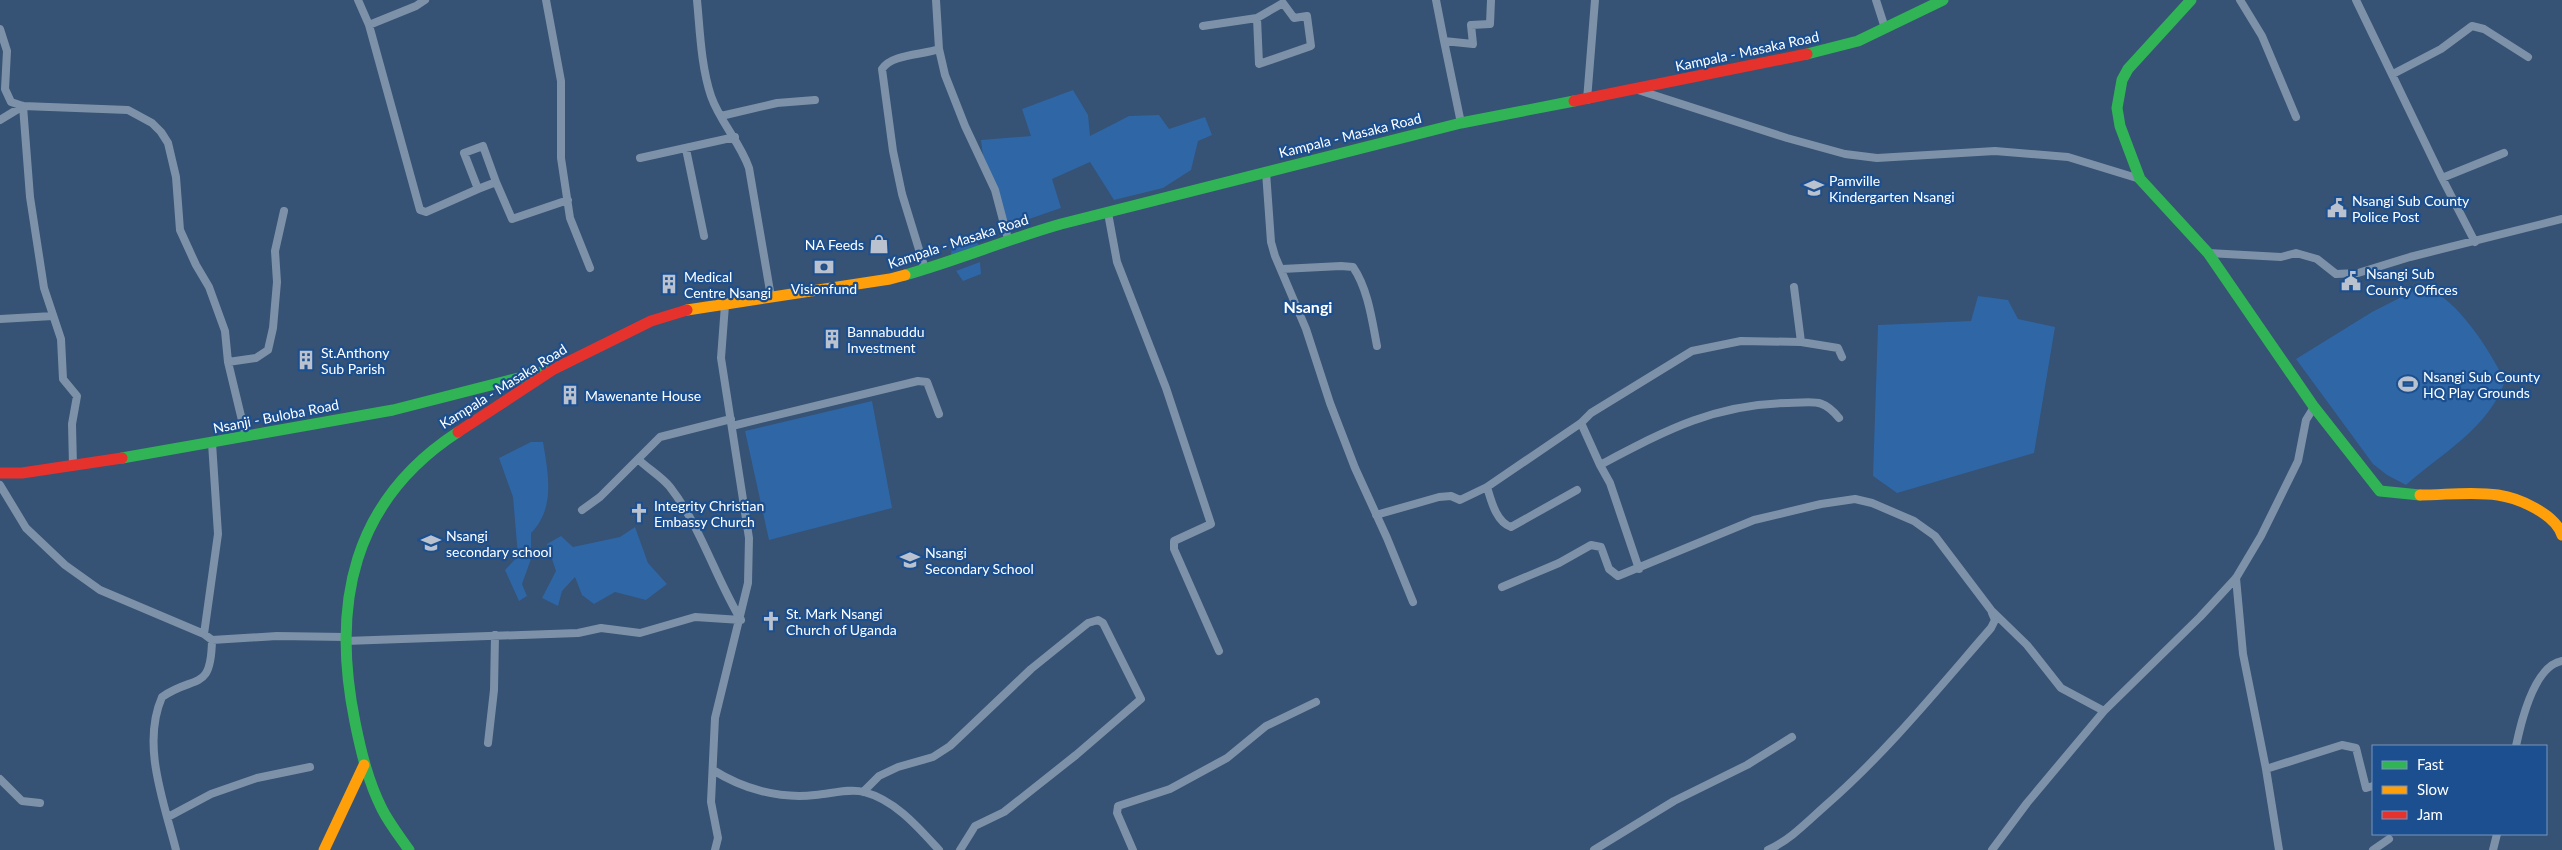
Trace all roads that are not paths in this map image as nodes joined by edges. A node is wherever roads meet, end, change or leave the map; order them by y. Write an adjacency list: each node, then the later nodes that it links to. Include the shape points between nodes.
1 (358, 0): 15 (street)
2 (425, 0): 15 (street)
3 (546, 0): 40 (street, via 561,81 561,158)
4 (697, 0): 27 (street, via 711,96)
5 (936, 0): 20 (street)
6 (1436, 0): 19 (street)
7 (1491, 0): 19 (street, via 1490,24 1471,24 1473,44)
8 (1594, 0): 25 (street)
9 (1876, 0): 17 (street)
10 (1943, 0): 17 (main road, Kampala - Masaka Road)
11 (2191, 0): 37 (main road, via 2128,69 2122,80 2117,108 2120,126)
12 (2240, 0): 28 (street, via 2262,36)
13 (2356, 0): 22 (street)
14 (1257, 18): 14 (street, via 1283,3 1294,18 1307,16 1311,46 1259,64); 16 (street)
15 (369, 25): 39 (street, via 420,210 426,212)
16 (1203, 26)
17 (1885, 28): 23 (main road, Kampala - Masaka Road, via 1858,41 1786,60)
18 (0, 29): 26 (street, via 7,51 5,90 11,102)
19 (1444, 41): 30 (street)
20 (939, 49): 45 (street, via 965,126 995,190); 49 (street, via 899,59 885,64 882,69 902,194)
21 (2528, 57): 22 (street, via 2484,29 2472,26 2441,49)
22 (2393, 74): 36 (street)
23 (1638, 90): 25 (main road, Kampala - Masaka Road); 37 (street, via 1846,154 1877,158 2004,151 2068,157)
24 (815, 100): 27 (street, via 777,103)
25 (1587, 100): 30 (main road, Kampala - Masaka Road)
26 (23, 106): 29 (street); 54 (street, via 35,228 44,288); 59 (street, via 128,110 162,132 176,177 180,230 209,287 225,331)
27 (721, 116): 31 (street)
28 (2296, 117)
29 (0, 120)
30 (1461, 123): 35 (main road, Kampala - Masaka Road)
31 (735, 137): 32 (street); 52 (street, via 749,168)
32 (686, 149): 34 (street); 44 (street)
33 (2504, 153): 36 (street)
34 (640, 158)
35 (1266, 172): 42 (main road, Kampala - Masaka Road); 50 (street, via 1271,242)
36 (2442, 178): 46 (street)
37 (2140, 179): 47 (main road)
38 (496, 182): 39 (street); 39 (street, via 484,146 470,151 464,154); 40 (street, via 512,218)
39 (478, 189)
40 (568, 200): 48 (street, via 570,218)
41 (284, 211): 59 (street, via 275,251 274,328 268,350 256,358)
42 (1108, 212): 45 (main road, Kampala - Masaka Road); 88 (street, via 1117,262 1166,388 1211,524 1174,541 1174,549)
43 (2562, 219): 46 (street)
44 (704, 236)
45 (1008, 239): 49 (main road, Kampala - Masaka Road)
46 (2475, 242): 47 (street, via 2410,257 2358,274 2336,274 2317,259 2296,252 2281,257)
47 (2208, 253): 61 (main road)
48 (590, 268)
49 (925, 269): 52 (main road, Kampala - Masaka Road, via 882,280)
50 (1282, 269): 57 (street, via 1354,267 1368,303); 76 (street, via 1306,329 1330,404)
51 (1794, 287): 56 (street)
52 (771, 297): 53 (main road, Kampala - Masaka Road)
53 (725, 305): 60 (main road, Kampala - Masaka Road, via 685,310 652,321); 64 (street, via 721,358)
54 (53, 316): 55 (street); 69 (street, via 61,339 62,379 78,396 72,424)
55 (0, 319)
56 (1800, 342): 58 (street, via 1838,348); 65 (street, via 1741,340 1692,351 1591,413)
57 (1377, 346)
58 (1842, 357)
59 (228, 362): 66 (street)
60 (554, 369): 66 (main road, Nsanji - Buloba Road, via 393,410); 86 (main road, Kampala - Masaka Road, via 439,444 391,492 362,544 348,601)
61 (2314, 407): 77 (main road, via 2380,491 2403,495 2499,494 2544,512); 79 (street, via 2306,420 2298,461)
62 (939, 414): 64 (street, via 927,382 918,380)
63 (1839, 418): 70 (street, via 1829,405 1816,402 1735,407 1670,428)
64 (732, 422): 68 (street, via 660,437); 83 (street, via 749,538 748,582)
65 (1582, 423): 70 (street); 73 (street)
66 (246, 437): 67 (main road, Nsanji - Buloba Road)
67 (212, 443): 69 (main road, Nsanji - Buloba Road); 84 (street, via 218,534)
68 (638, 459): 75 (street, via 600,497); 83 (street, via 671,490 709,553 727,597)
69 (73, 466): 71 (main road, Nsanji - Buloba Road)
70 (1600, 466): 78 (street, via 1610,483)
71 (0, 473)
72 (0, 485): 84 (street, via 26,528 65,565 100,590)
73 (1487, 487): 74 (street, via 1499,517 1511,527); 76 (street, via 1460,500 1451,496 1439,497)
74 (1577, 490)
75 (582, 510)
76 (1376, 515): 81 (street)
77 (2561, 527)
78 (1639, 569): 80 (street, via 1618,576 1612,574 1601,547 1595,544); 82 (street, via 1754,520 1855,499 1914,521 1935,536)
79 (2236, 578): 91 (street); 97 (street, via 2243,654)
80 (1502, 588)
81 (1412, 602)
82 (1991, 610): 91 (street, via 2028,645 2061,688); 114 (street, via 1996,620 1991,628 1906,727 1856,779 1796,832)
83 (741, 620): 85 (street, via 695,617 640,633 601,628 578,633); 98 (street, via 718,700)
84 (204, 634): 87 (street)
85 (495, 635): 86 (street); 93 (street, via 494,690)
86 (346, 639): 87 (street, via 277,636); 95 (main road, Kampala - Masaka Road, via 348,688)
87 (212, 640): 103 (street, via 208,672 196,682 162,697 157,710 152,744)
88 (1219, 651)
89 (2562, 661): 94 (street, via 2555,662 2537,680)
90 (1316, 702): 112 (street, via 1266,726 1227,758 1170,789 1118,806 1117,812)
91 (2104, 711): 115 (street)
92 (1792, 737): 113 (street, via 1746,765 1674,801)
93 (488, 743)
94 (2516, 745)
95 (364, 765): 107 (main road); 108 (main road, Kampala - Masaka Road, via 382,810)
96 (310, 767): 103 (street, via 257,778 211,794)
97 (2266, 769): 100 (street, via 2342,745 2356,748 2366,788); 116 (street)
98 (713, 770): 101 (street, via 745,786 775,795); 109 (street, via 711,802 718,838)
99 (0, 779): 102 (street, via 22,801)
100 (2372, 786)
101 (863, 792): 110 (street, via 891,803); 111 (street, via 879,776 933,757 950,746 1031,669 1088,623 1098,620 1103,623 1141,699 1004,812 975,826)
102 (40, 803)
103 (168, 817): 106 (street)
104 (2497, 835): 118 (street)
105 (2389, 839): 117 (street)
106 (176, 850)
107 (324, 850)
108 (409, 850)
109 (715, 850)
110 (939, 850)
111 (960, 850)
112 (1133, 850)
113 (1594, 850)
114 (1768, 850)
115 (1992, 850)
116 (2279, 850)
117 (2373, 850)
118 (2493, 850)

